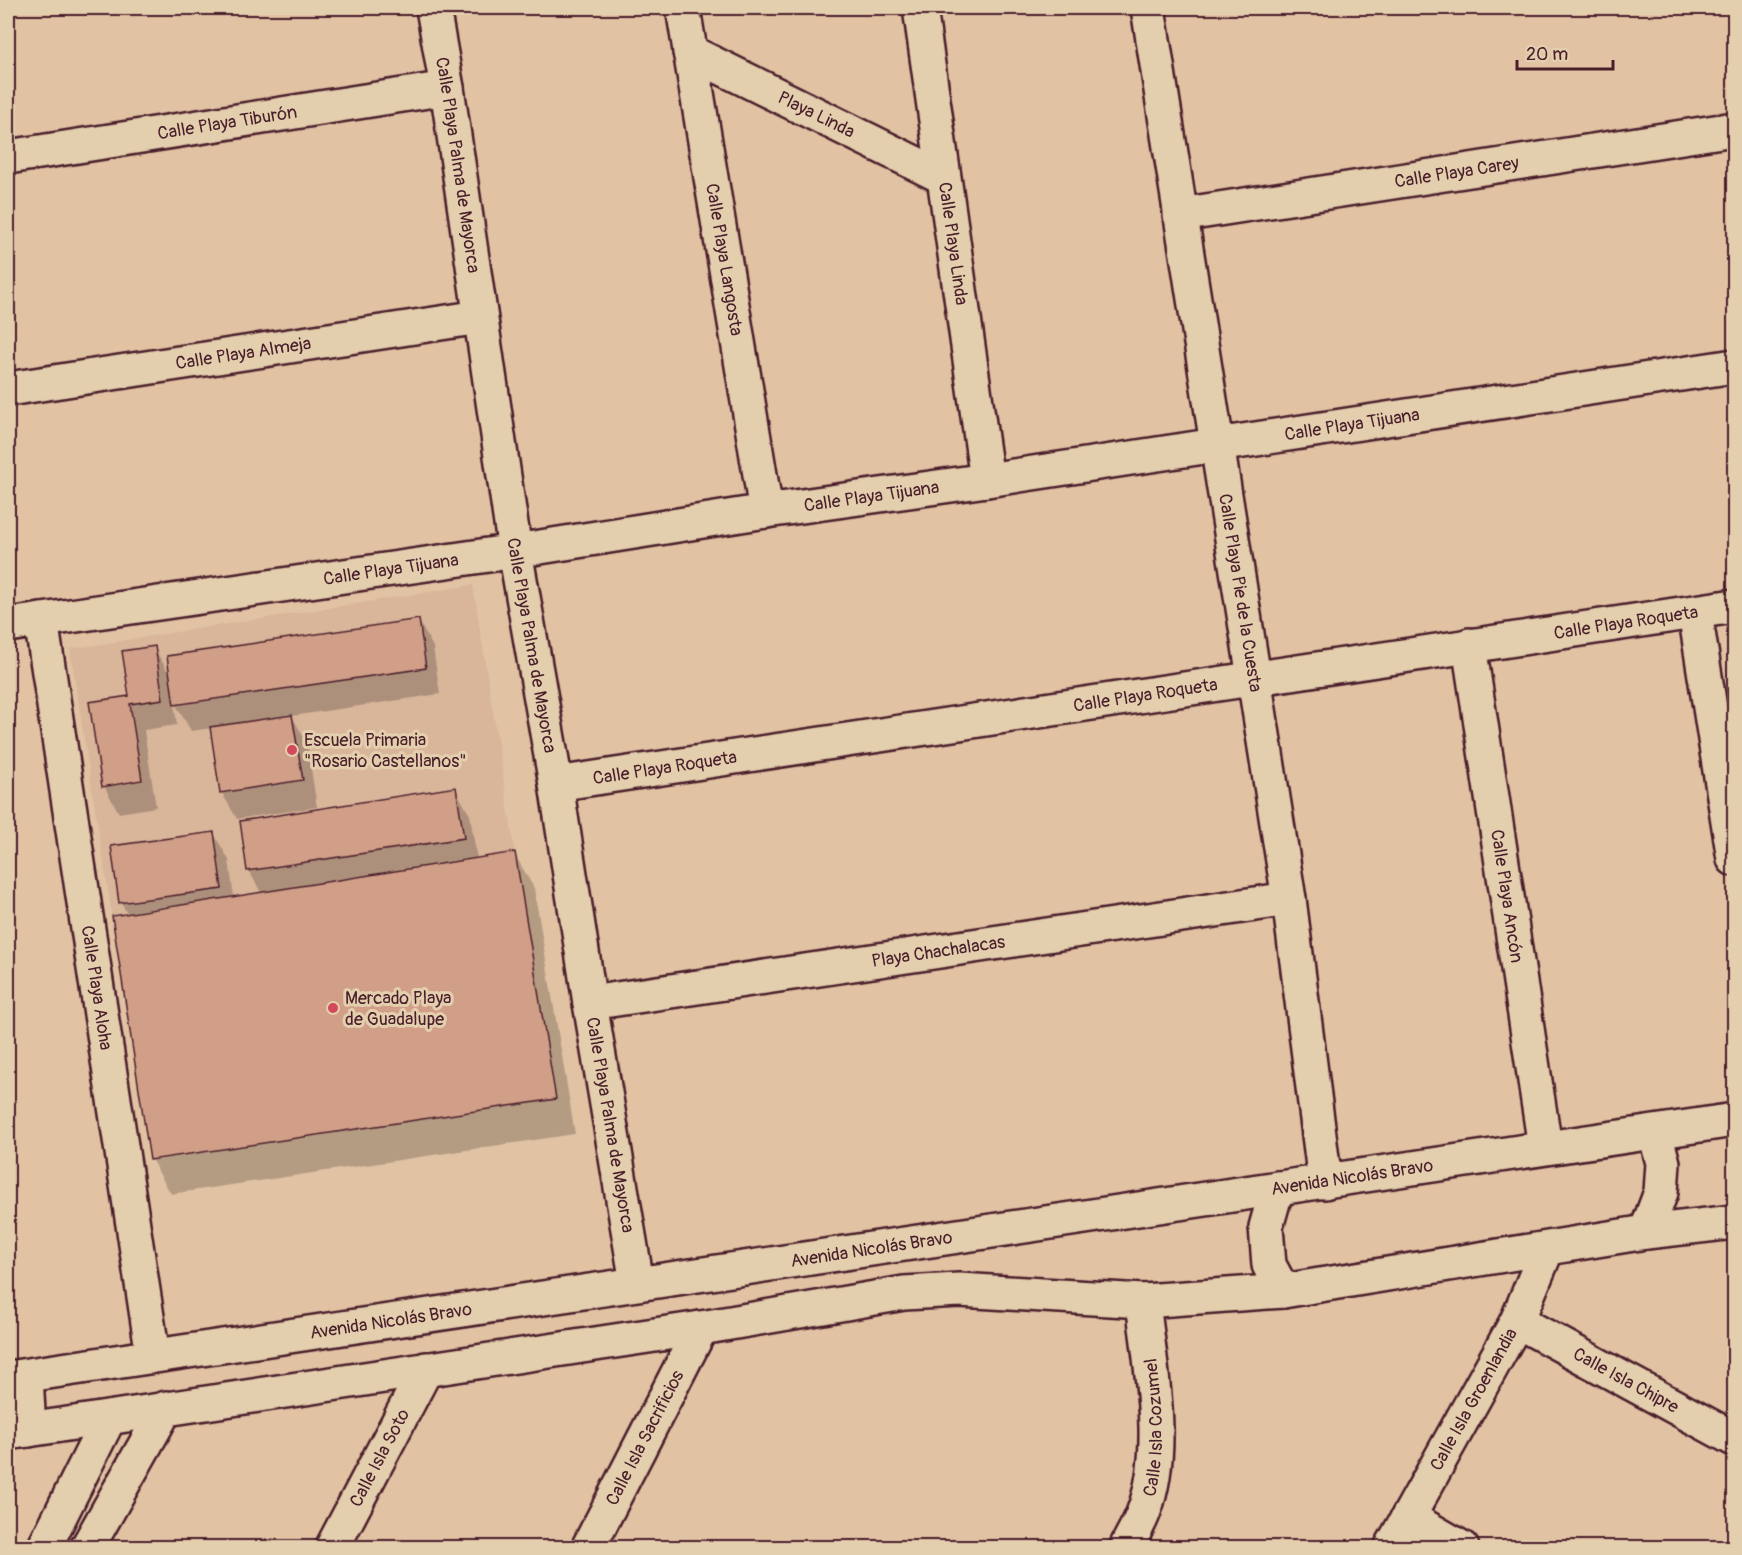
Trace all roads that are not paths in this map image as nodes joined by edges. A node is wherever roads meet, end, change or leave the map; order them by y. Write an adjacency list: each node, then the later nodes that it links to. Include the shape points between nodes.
1 (433, 8): 6 (street, Calle Playa Palma de Mayorca)
2 (683, 8): 5 (street, Calle Playa Langosta)
3 (920, 8): 9 (street, Calle Playa Linda)
4 (1148, 8): 10 (street, Calle Playa Pie de la Cuesta)
5 (690, 52): 9 (street, Playa Linda); 16 (street, Calle Playa Langosta)
6 (447, 88): 8 (street, Calle Playa Tiburón); 11 (street, Calle Playa Palma de Mayorca)
7 (1734, 129): 10 (street, Calle Playa Carey)
8 (8, 157)
9 (943, 177): 15 (street, Calle Playa Linda)
10 (1180, 215): 14 (street, Calle Playa Pie de la Cuesta)
11 (480, 317): 13 (street, Calle Playa Almeja); 17 (street, Calle Playa Palma de Mayorca)
12 (1734, 366): 14 (street, Calle Playa Tijuana)
13 (8, 389)
14 (1217, 444): 15 (street, Calle Playa Tijuana); 23 (street, Calle Playa Pie de la Cuesta)
15 (987, 480): 16 (street, Calle Playa Tijuana)
16 (766, 511): 17 (street, Calle Playa Tijuana)
17 (515, 551): 20 (street, Calle Playa Tijuana); 24 (street, Calle Playa Palma de Mayorca)
18 (1734, 606): 19 (street, Calle Playa Roqueta)
19 (1695, 613): 22 (street, Calle Playa Roqueta); 25 (street)
20 (41, 620): 21 (street, Calle Playa Tijuana); 41 (street, Calle Playa Aloha)
21 (8, 625)
22 (1469, 645): 23 (street, Calle Playa Roqueta); 30 (street, Calle Playa Ancón)
23 (1254, 678): 24 (street, Calle Playa Roqueta); 26 (street, Calle Playa Pie de la Cuesta)
24 (556, 783): 27 (street, Calle Playa Palma de Mayorca)
25 (1734, 859)
26 (1289, 899): 27 (street, Playa Chachalacas); 31 (street, Calle Playa Pie de la Cuesta)
27 (590, 1003): 36 (street, Calle Playa Palma de Mayorca)
28 (1734, 1120): 29 (street, Avenida Nicolás Bravo)
29 (1655, 1133): 30 (street, Avenida Nicolás Bravo); 34 (street, via 1663,1163 1661,1192)
30 (1545, 1148): 31 (street, Avenida Nicolás Bravo)
31 (1325, 1182): 32 (street, Avenida Nicolás Bravo)
32 (1277, 1188): 36 (street, Avenida Nicolás Bravo); 37 (street, via 1266,1227 1269,1265)
33 (1734, 1222): 34 (street)
34 (1646, 1232): 35 (street)
35 (1546, 1249): 37 (street); 39 (street, Calle Isla Groenlandia)
36 (637, 1283): 41 (street, Avenida Nicolás Bravo)
37 (1282, 1291): 38 (street)
38 (1143, 1301): 40 (street, via 959,1290 904,1293); 53 (street, Calle Isla Cozumel, via 1157,1438 1153,1478 1144,1511)
39 (1517, 1321): 47 (street, Calle Isla Chipre); 48 (street, Calle Isla Groenlandia)
40 (701, 1328): 42 (street); 52 (street, Calle Isla Sacrificios)
41 (153, 1356): 43 (street, Avenida Nicolás Bravo)
42 (426, 1369): 44 (street); 51 (street, Calle Isla Soto)
43 (17, 1377): 46 (street)
44 (166, 1408): 45 (street); 50 (street)
45 (109, 1418): 46 (street); 49 (street)
46 (18, 1431)
47 (1734, 1439)
48 (1408, 1517): 54 (street, Calle Isla Groenlandia); 55 (street)
49 (44, 1548)
50 (87, 1548)
51 (332, 1548)
52 (588, 1548)
53 (1126, 1548)
54 (1391, 1548)
55 (1462, 1548)

